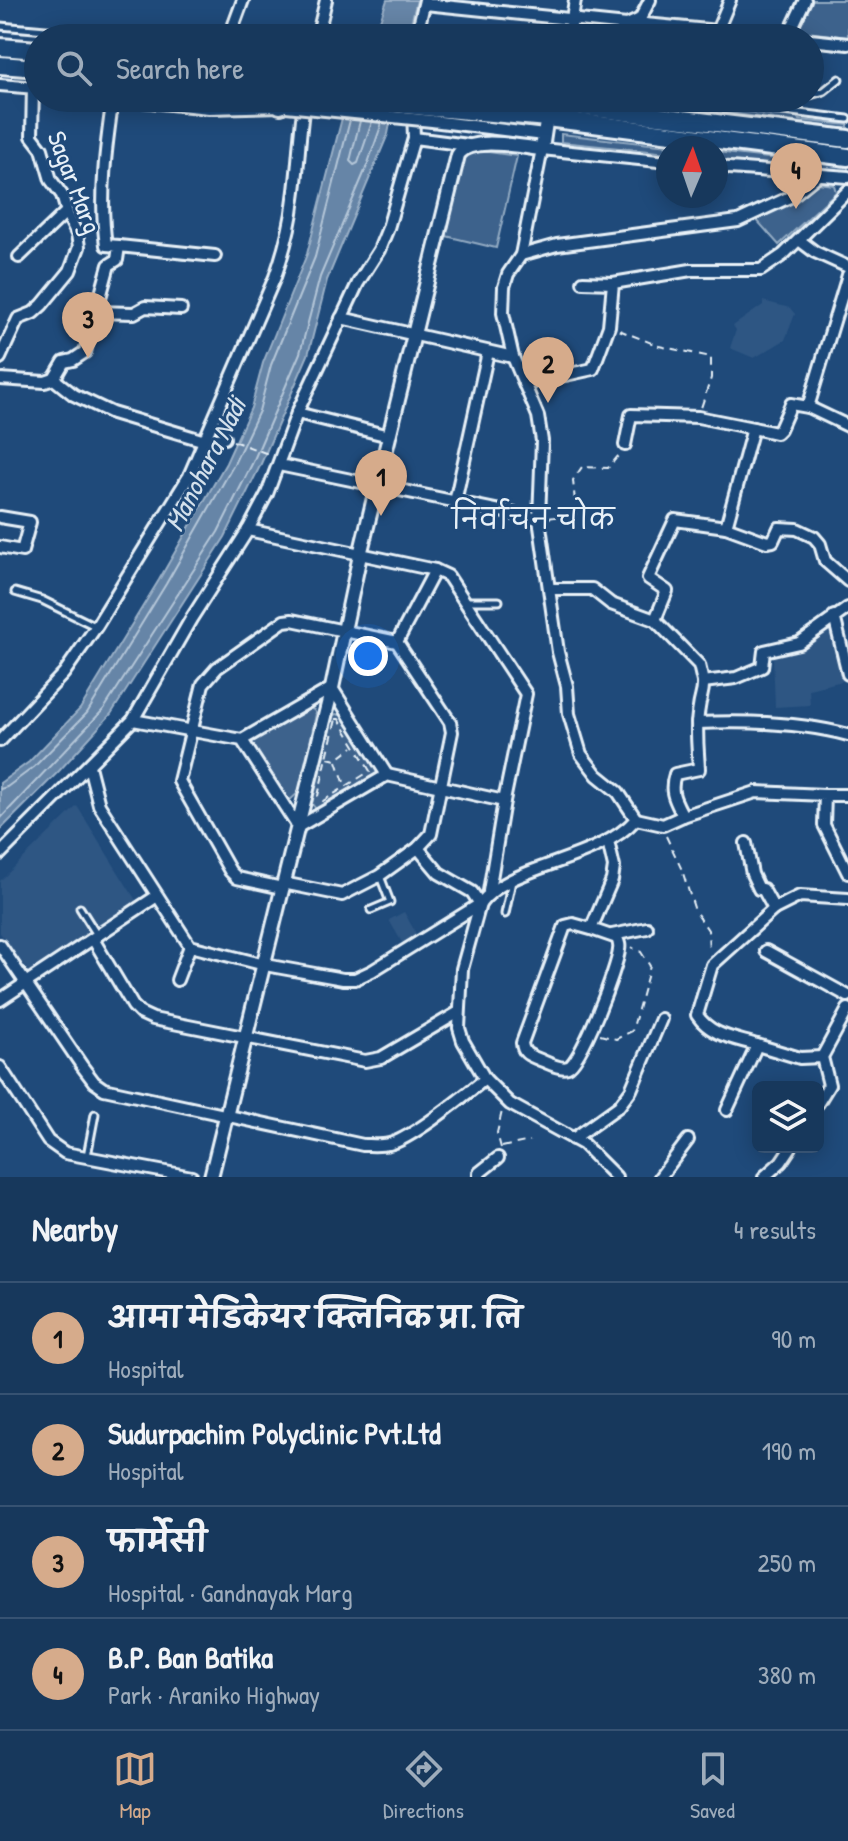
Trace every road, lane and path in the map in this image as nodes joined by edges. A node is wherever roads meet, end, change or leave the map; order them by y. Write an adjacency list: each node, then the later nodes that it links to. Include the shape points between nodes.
1 (243, 0): 12 (street)
2 (326, 0): 13 (street)
3 (500, 0): 9 (street)
4 (575, 0): 10 (street)
5 (650, 0): 11 (street)
6 (730, 0): 19 (street)
7 (805, 0): 20 (street)
8 (425, 2): 9 (street); 14 (street)
9 (499, 12): 10 (street)
10 (570, 19): 15 (street); 16 (street)
11 (635, 23): 17 (street); 18 (street)
12 (234, 24)
13 (320, 24)
14 (420, 24)
15 (570, 24)
16 (618, 24)
17 (631, 24)
18 (645, 24)
19 (720, 24)
20 (795, 24)
21 (0, 26): 22 (lane)
22 (24, 28)
23 (824, 41): 24 (street)
24 (848, 44)
25 (0, 47): 26 (highway)
26 (24, 49)
27 (0, 65): 28 (highway)
28 (24, 67)
29 (839, 79): 32 (lane)
30 (0, 85): 31 (street)
31 (24, 87)
32 (824, 91)
33 (34, 112): 53 (street, Sagar Marg, via 32,136)
34 (111, 112): 55 (street, via 102,221 106,245)
35 (302, 112): 81 (street, via 286,245)
36 (405, 112): 40 (street, bridge)
37 (413, 112): 43 (street)
38 (421, 112): 40 (highway, bridge)
39 (800, 112): 42 (lane)
40 (433, 114): 41 (highway)
41 (548, 114): 44 (highway); 46 (street); 47 (highway)
42 (848, 119)
43 (414, 138): 45 (street); 65 (street, via 388,228)
44 (848, 139)
45 (468, 145): 46 (street); 67 (street, via 456,163)
46 (542, 149): 48 (street); 56 (street)
47 (848, 157)
48 (656, 161)
49 (728, 168): 50 (street)
50 (819, 174): 51 (street); 56 (street, via 792,196 738,221 557,245)
51 (848, 177)
52 (848, 191): 54 (street)
53 (66, 212): 58 (street); 70 (street, Sagar Marg, via 79,247 70,271 42,305 18,319)
54 (799, 240): 59 (street); 62 (street, via 761,270 691,270)
55 (119, 246): 57 (street); 64 (street)
56 (521, 255): 69 (street, via 504,287 503,313)
57 (215, 256)
58 (19, 257)
59 (848, 267)
60 (848, 275): 74 (street)
61 (583, 282): 62 (street)
62 (613, 283): 66 (street)
63 (181, 309): 64 (street)
64 (94, 312): 71 (street, via 85,352 64,362)
65 (341, 318): 67 (street); 75 (street)
66 (609, 326): 73 (street, via 593,369); 76 (path, via 659,346 711,357 711,378)
67 (415, 336): 68 (street); 79 (street)
68 (488, 352): 69 (street); 86 (street)
69 (513, 357): 73 (street)
70 (0, 358)
71 (54, 379): 72 (street); 81 (street, via 93,406)
72 (1, 381)
73 (524, 384): 88 (street, via 542,441)
74 (808, 407): 77 (street); 78 (street, via 791,404 776,433)
75 (297, 413): 79 (street); 84 (street)
76 (698, 417): 78 (street); 82 (street, via 631,415)
77 (848, 426)
78 (753, 428): 89 (street)
79 (389, 436): 85 (street)
80 (224, 438): 81 (street); 83 (path)
81 (205, 441): 102 (street)
82 (625, 445): 88 (path, via 608,468 582,467 573,480 576,514)
83 (270, 453)
84 (279, 465): 85 (street); 90 (street)
85 (376, 486): 86 (street); 92 (street)
86 (455, 502): 88 (street)
87 (0, 517): 91 (street, via 30,522 22,551)
88 (539, 519): 95 (street)
89 (726, 527): 94 (street, via 767,542 779,528 805,532 820,544 825,561); 101 (street, via 675,520 648,578 667,591)
90 (248, 530): 92 (street); 108 (street)
91 (0, 547)
92 (360, 555): 93 (street); 103 (street)
93 (435, 570): 97 (street, via 448,576); 104 (street)
94 (848, 581)
95 (550, 589): 101 (street, via 592,589 611,604); 125 (street, via 569,714 581,754)
96 (15, 592): 102 (lane)
97 (466, 601): 98 (lane); 123 (street, via 526,694)
98 (499, 601)
99 (848, 608): 100 (street)
100 (834, 616): 105 (street); 106 (street, via 799,643 764,651 762,667 736,678)
101 (655, 620): 106 (street, via 699,665)
102 (96, 627): 113 (street, via 64,673)
103 (343, 631): 104 (street); 107 (street); 110 (street, via 284,621 210,676 200,691)
104 (397, 642): 119 (street, via 450,722)
105 (848, 674)
106 (703, 682): 109 (street)
107 (332, 688): 112 (street); 118 (street); 127 (street)
108 (133, 720): 110 (street); 117 (street)
109 (697, 723): 111 (street, via 818,727); 124 (street, via 699,769 675,774 671,786)
110 (192, 731): 112 (street); 136 (street, via 179,781 230,871 237,878)
111 (848, 735)
112 (242, 740): 127 (street)
113 (0, 741)
114 (355, 745): 115 (path, via 336,719); 116 (path); 120 (path, via 370,771)
115 (327, 757): 116 (path); 120 (path, via 318,796 323,801)
116 (336, 760): 120 (path)
117 (89, 766): 131 (street); 139 (street, via 99,805)
118 (387, 775): 119 (street); 120 (street)
119 (441, 788): 123 (street); 130 (street, via 431,834)
120 (348, 792): 127 (street)
121 (825, 795): 122 (street); 124 (street, via 756,792); 132 (street, via 824,825)
122 (848, 795)
123 (504, 801): 138 (street)
124 (683, 816): 126 (street)
125 (636, 819): 126 (street); 128 (street)
126 (663, 825): 154 (path, via 695,911 708,930)
127 (298, 827): 136 (street)
128 (608, 841): 135 (street); 147 (street, via 612,880)
129 (746, 843): 143 (street, via 752,874)
130 (418, 848): 133 (street); 134 (street)
131 (0, 854)
132 (848, 873)
133 (379, 876): 136 (street, via 336,895); 144 (lane, via 390,902)
134 (446, 879): 137 (street); 141 (street, via 472,892)
135 (512, 880): 138 (street); 145 (lane)
136 (283, 886): 153 (street)
137 (436, 889)
138 (489, 891): 141 (street)
139 (157, 896): 149 (street); 151 (street)
140 (848, 899): 143 (street, via 800,896)
141 (480, 904): 153 (street, via 355,979); 159 (street, via 462,969)
142 (80, 908): 149 (lane)
143 (774, 909): 154 (street)
144 (371, 910)
145 (505, 914)
146 (647, 928): 148 (street)
147 (591, 929): 148 (street); 162 (street, via 565,926 523,1049 535,1058 569,1067)
148 (614, 936): 162 (street, via 619,953); 162 (path, via 641,952 650,966 645,991 632,1031 616,1039)
149 (95, 937): 156 (street); 163 (street, via 140,1013)
150 (0, 945): 156 (street)
151 (190, 946): 153 (street); 155 (street)
152 (766, 951): 157 (street)
153 (265, 965): 163 (street)
154 (712, 965): 164 (street, via 697,1015 721,1035)
155 (177, 980)
156 (25, 983): 158 (street); 172 (street, via 104,1089)
157 (848, 996)
158 (0, 1000)
159 (459, 1012): 163 (street, via 381,1058 365,1061); 167 (street, via 463,1041)
160 (847, 1014): 165 (street)
161 (661, 1019): 173 (street, via 631,1090 619,1106)
162 (590, 1031)
163 (246, 1039): 172 (street)
164 (757, 1045): 165 (street, via 800,1058); 170 (street)
165 (822, 1057): 168 (street, via 829,1085)
166 (0, 1067): 178 (street, via 48,1141 65,1153)
167 (485, 1079): 172 (street, via 387,1145 363,1145); 173 (street, via 510,1104)
168 (824, 1093)
169 (502, 1110): 176 (path)
170 (727, 1110)
171 (95, 1114): 178 (lane)
172 (227, 1116): 181 (street)
173 (573, 1139): 182 (street)
174 (688, 1140): 183 (street)
175 (530, 1141): 176 (path)
176 (499, 1153): 179 (street)
177 (787, 1153): 184 (street)
178 (86, 1157): 180 (street)
179 (477, 1176)
180 (192, 1177)
181 (211, 1177)
182 (616, 1177)
183 (660, 1177)
184 (764, 1177)

